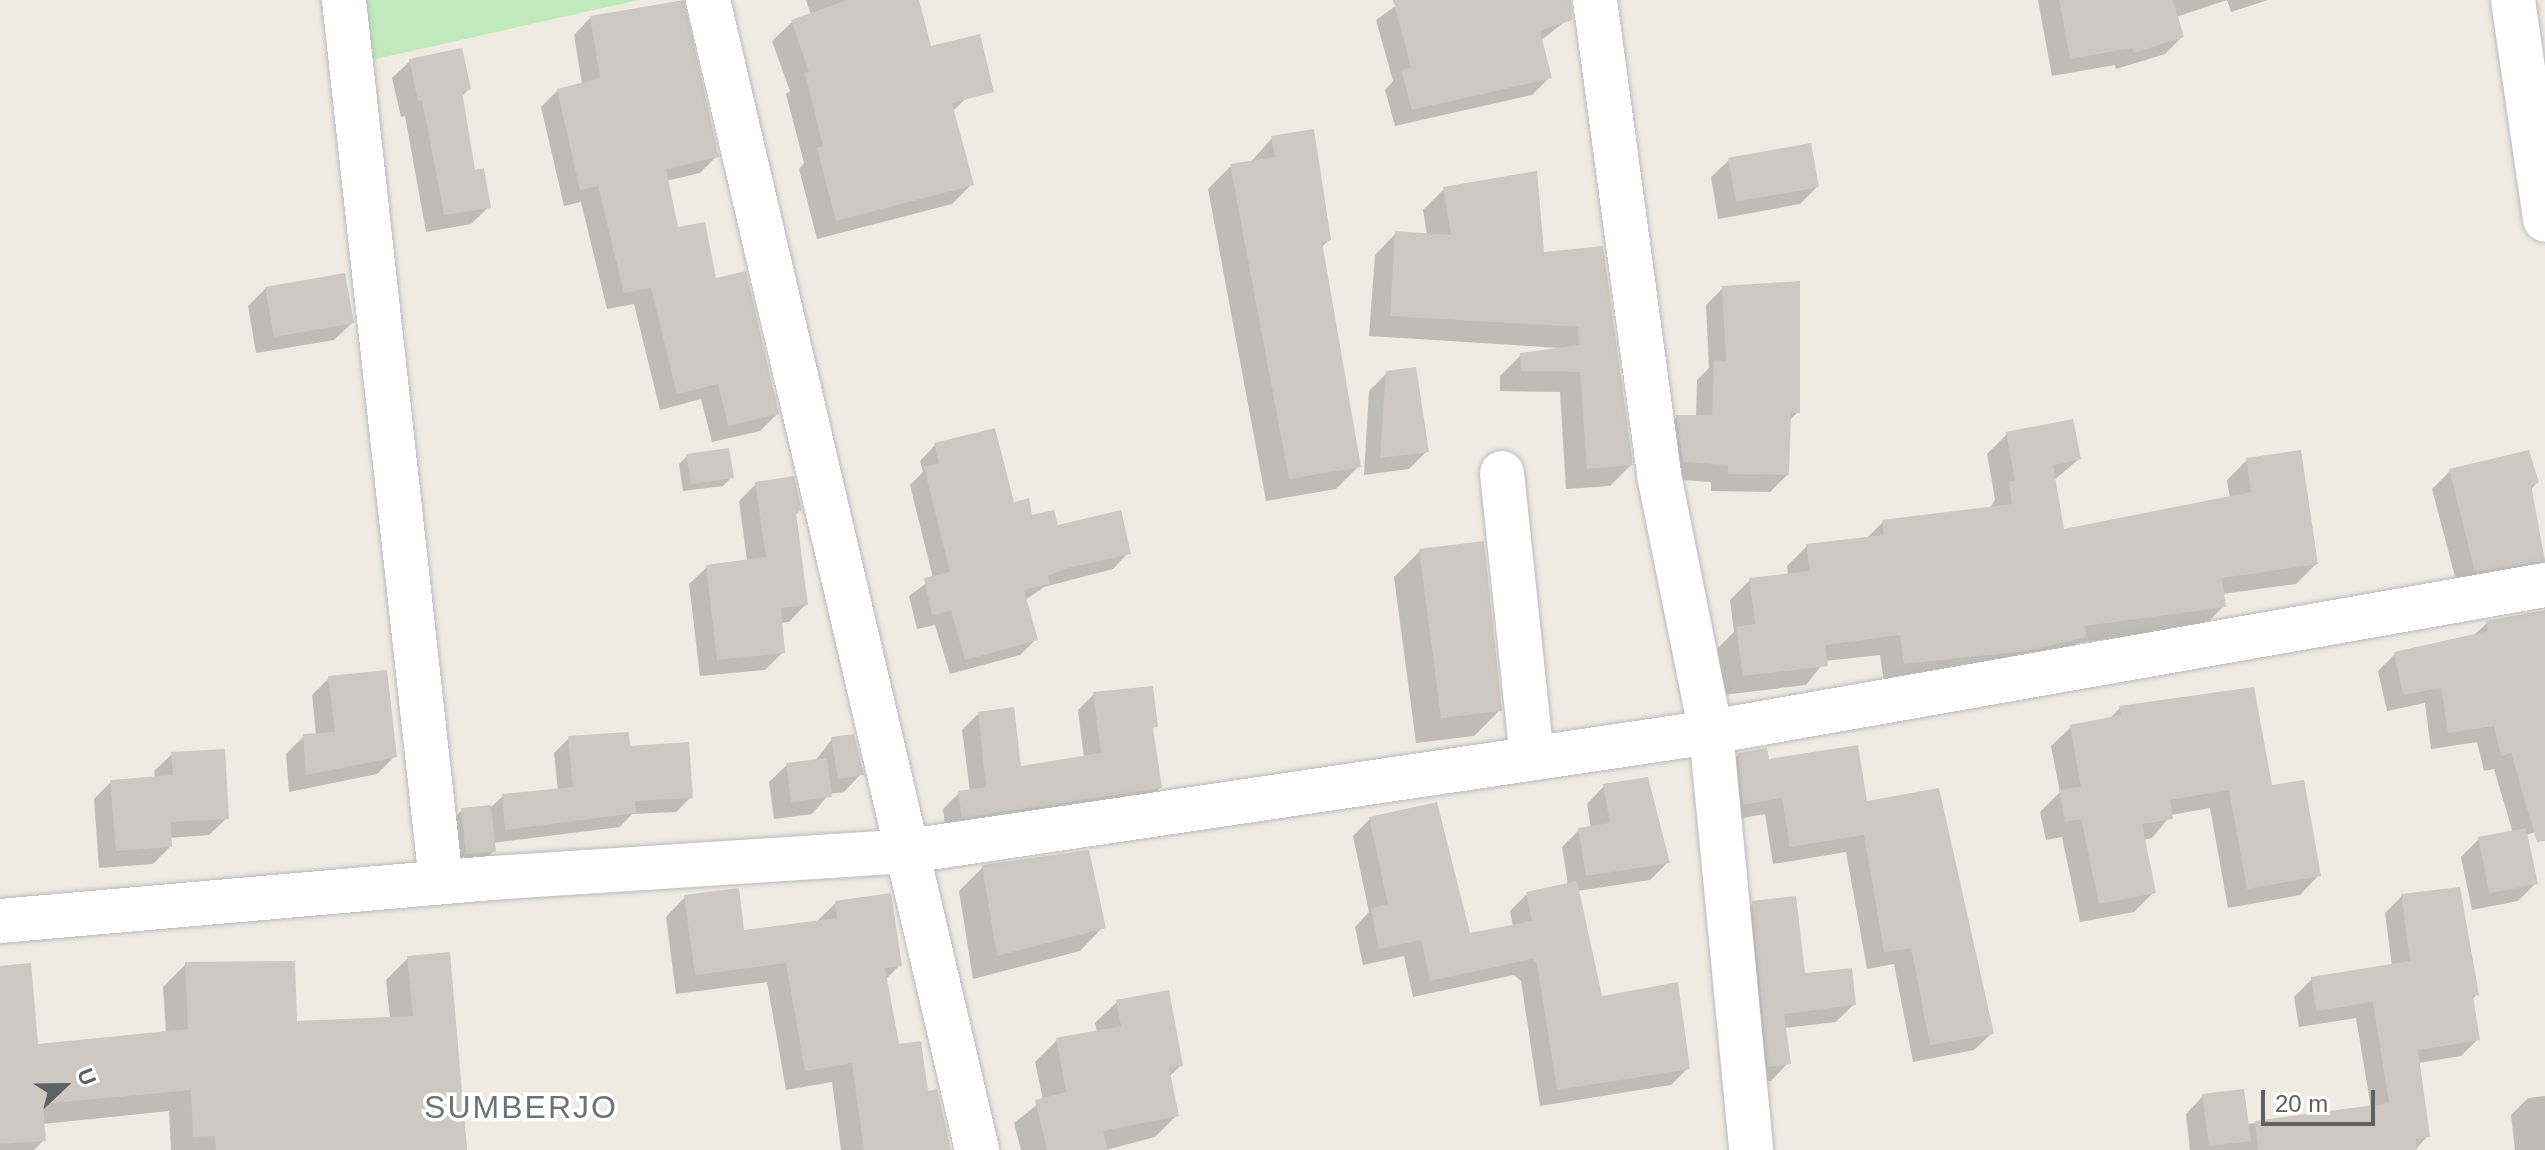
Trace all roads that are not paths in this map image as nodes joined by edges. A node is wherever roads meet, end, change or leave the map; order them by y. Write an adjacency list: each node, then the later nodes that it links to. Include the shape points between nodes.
1 (344, 0): 11 (street)
2 (708, 0): 10 (street)
3 (1595, 0): 8 (street, via 1660,480)
4 (2513, 0): 5 (street)
5 (2545, 220)
6 (1502, 473): 9 (street)
7 (2545, 585): 8 (street)
8 (1711, 732): 9 (street); 14 (street)
9 (1532, 757): 10 (street)
10 (909, 851): 11 (street); 13 (street)
11 (441, 882): 12 (street)
12 (0, 921)
13 (977, 1150)
14 (1751, 1150)

